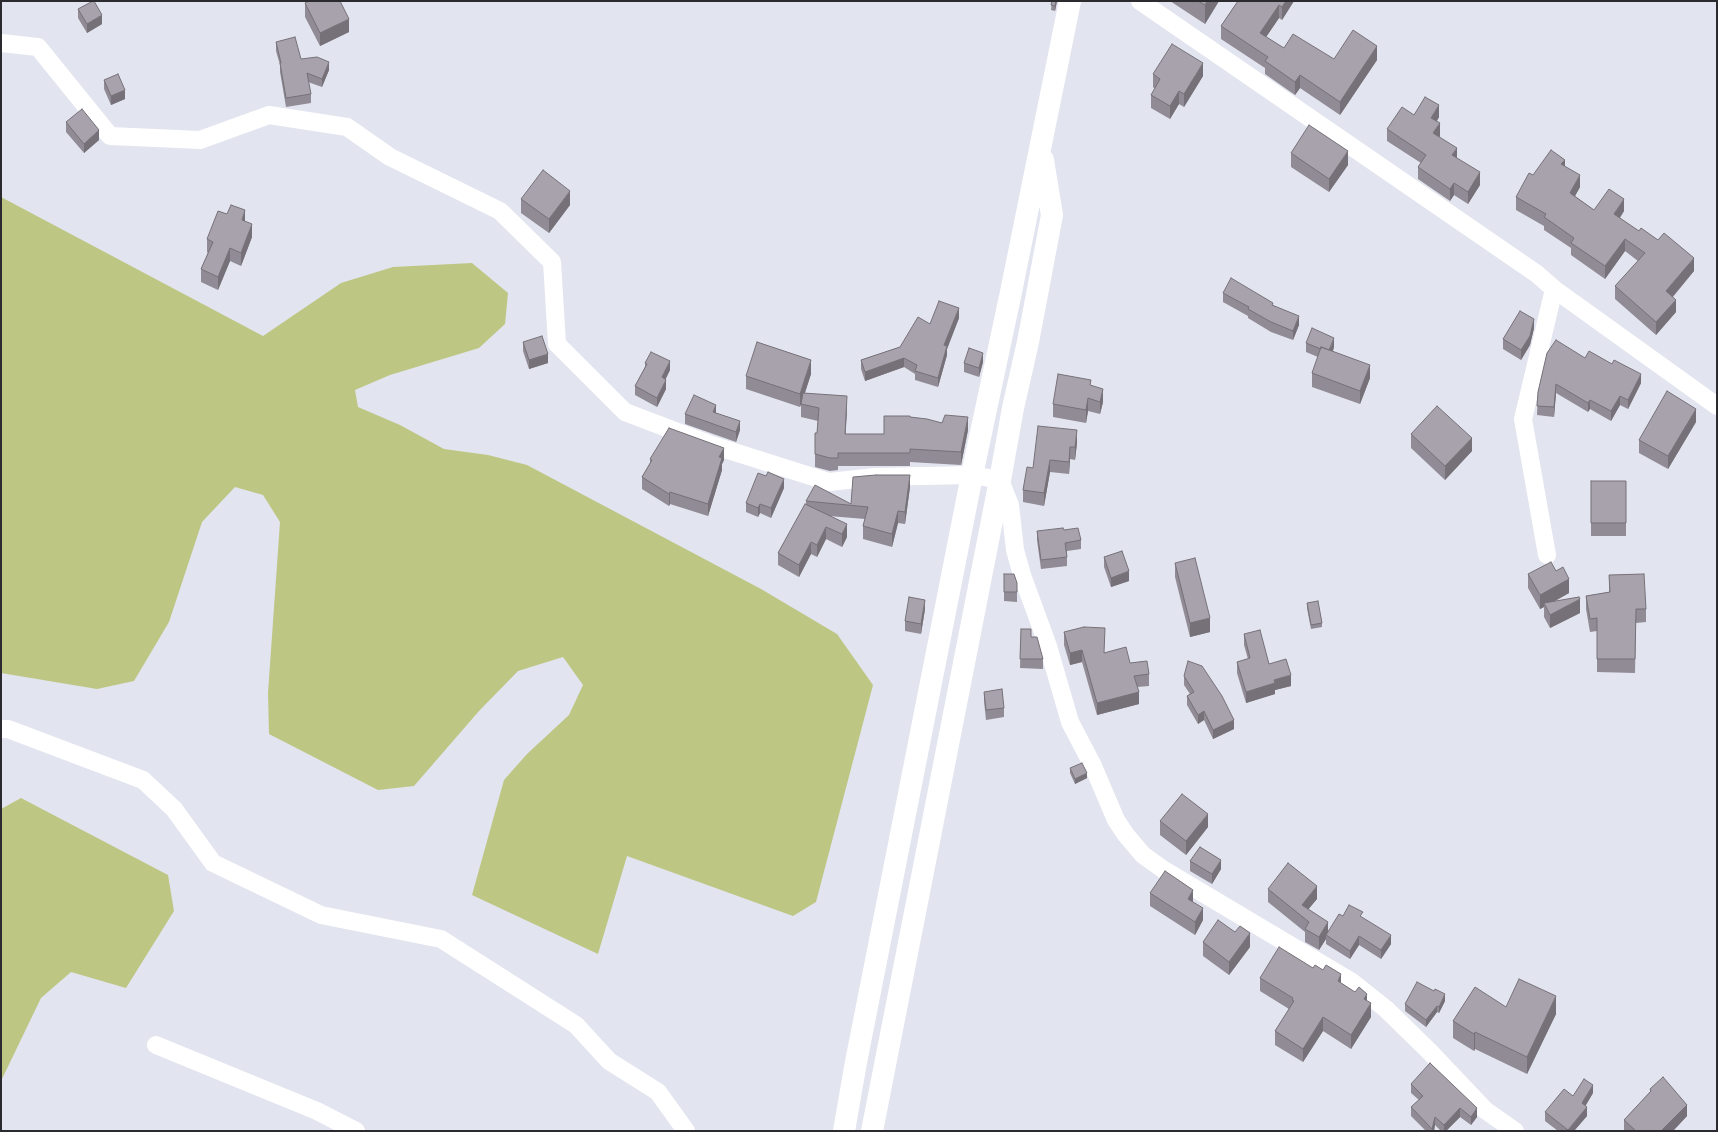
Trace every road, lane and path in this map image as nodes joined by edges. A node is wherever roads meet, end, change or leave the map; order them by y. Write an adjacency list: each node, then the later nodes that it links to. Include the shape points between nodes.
1 (1070, 1): 4 (main road)
2 (1140, 1): 5 (street, via 1531,270)
3 (1, 43): 7 (street, via 38,47 110,136 200,140 269,115 347,127 390,157 500,211 552,262 556,344 625,412 709,444 829,482 875,477)
4 (1040, 146): 7 (main road); 8 (main road, via 1052,215)
5 (1554, 289): 6 (street); 9 (street, via 1523,419)
6 (1717, 406)
7 (972, 475): 8 (street); 14 (main road)
8 (1000, 480): 15 (main road); 16 (street, via 1010,505 1015,550 1022,575 1048,646 1070,722 1093,766 1116,820 1126,835 1143,856 1164,870 1352,982 1386,1009 1485,1110)
9 (1547, 555)
10 (1, 730): 13 (street, via 8,729 143,780 174,809 213,863 321,915 441,939 576,1025 609,1061 658,1092)
11 (156, 1045): 12 (street, via 317,1111)
12 (356, 1131)
13 (686, 1131)
14 (844, 1131)
15 (872, 1131)
16 (1515, 1131)

